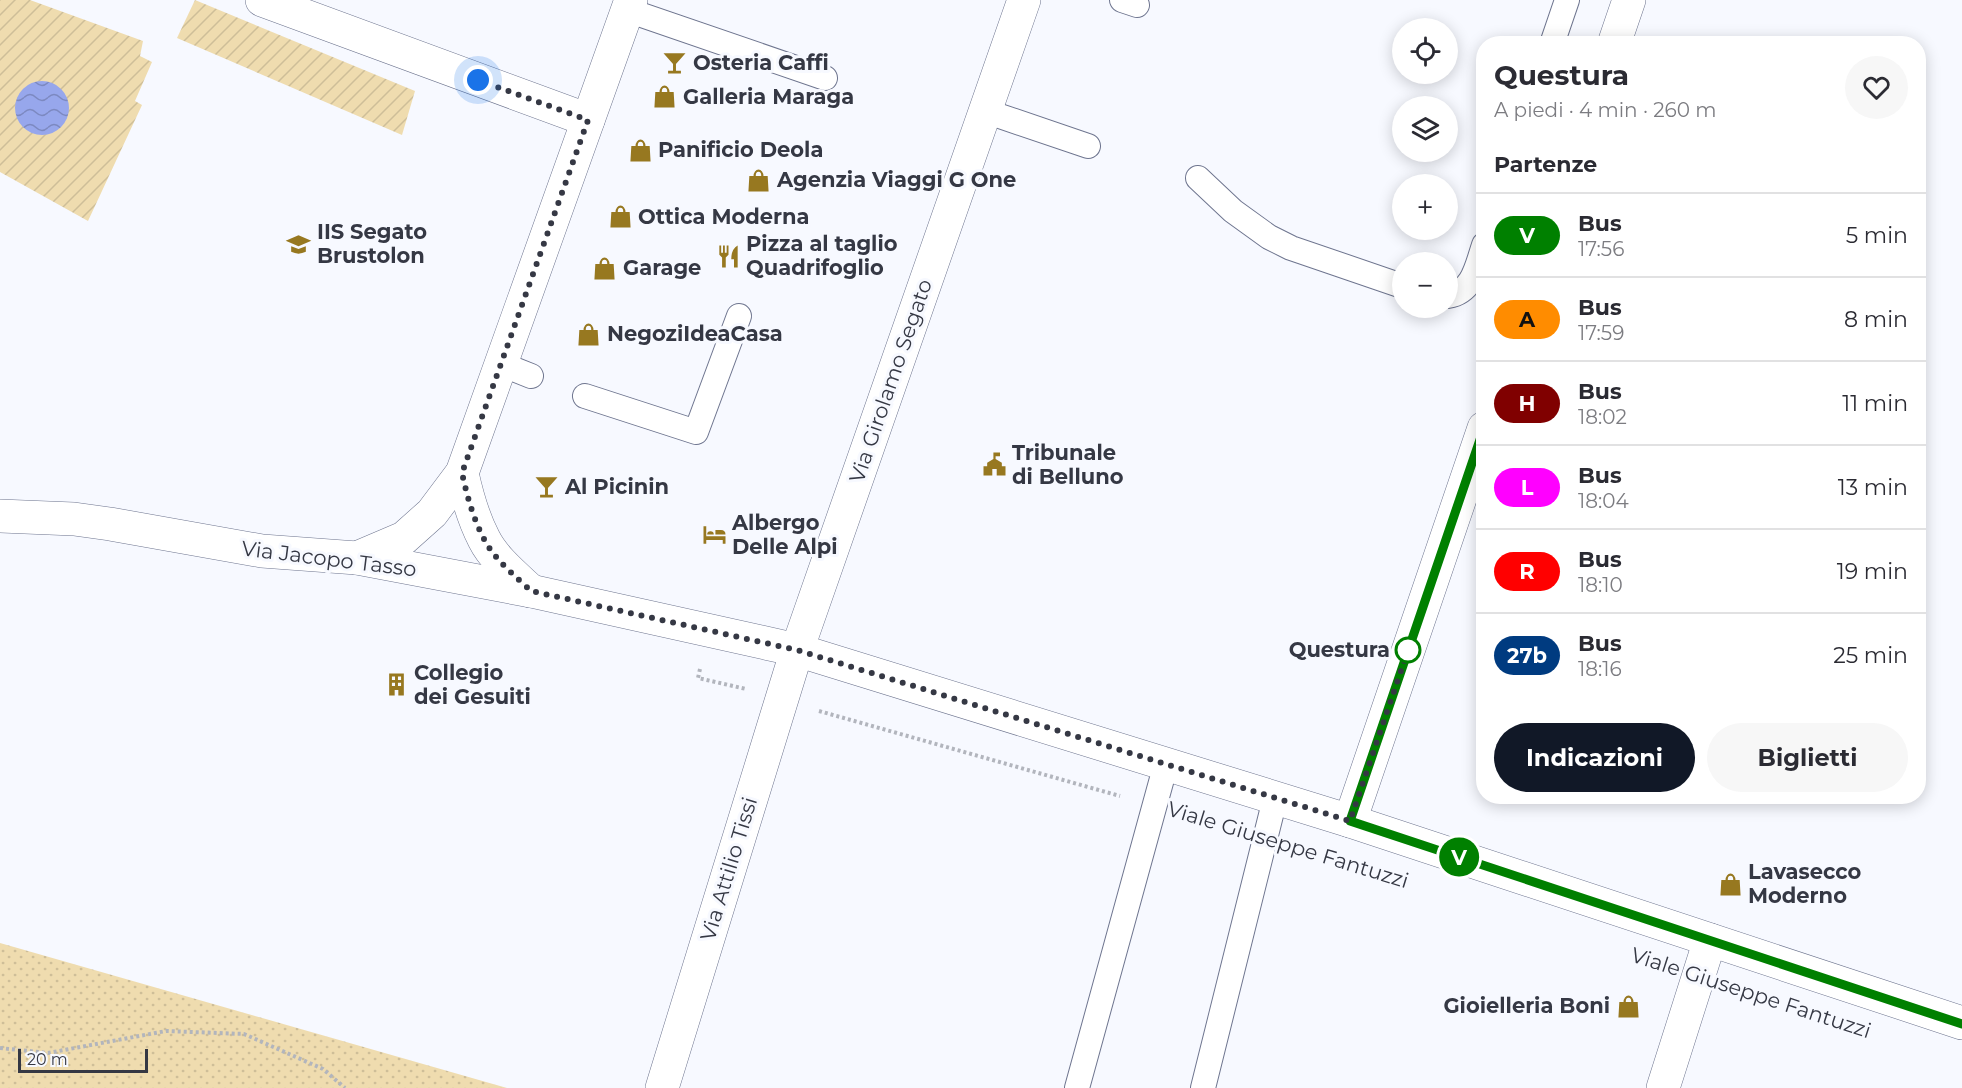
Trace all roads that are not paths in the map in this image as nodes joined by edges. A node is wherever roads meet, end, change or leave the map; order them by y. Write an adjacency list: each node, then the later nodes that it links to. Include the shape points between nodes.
1 (262, 0): 10 (street)
2 (1024, 0): 9 (street, Via Girolamo Segato)
3 (1567, 0): 6 (lane)
4 (1629, 0): 7 (street)
5 (629, 5): 8 (lane); 10 (street)
6 (1555, 36)
7 (1617, 36)
8 (825, 78)
9 (985, 111): 11 (lane); 23 (street, Via Girolamo Segato)
10 (588, 120): 19 (street, via 516,370)
11 (1088, 146)
12 (1198, 178): 14 (lane, via 1233,211 1269,237)
13 (1476, 268): 15 (lane, via 1472,279)
14 (1392, 282)
15 (1458, 292)
16 (739, 316): 17 (lane, via 696,432)
17 (585, 396)
18 (1476, 451): 26 (street)
19 (462, 473): 21 (street, via 432,513 404,538); 22 (street, via 470,508 485,541)
20 (0, 516): 21 (street, Via Jacopo Tasso, via 74,519 262,551)
21 (357, 558): 22 (street, Via Jacopo Tasso)
22 (531, 591): 23 (street, Via Jacopo Tasso)
23 (797, 650): 24 (street, Viale Giuseppe Fantuzzi); 29 (street, Via Attilio Tissi)
24 (1166, 764): 25 (street, Viale Giuseppe Fantuzzi); 30 (lane)
25 (1275, 799): 26 (street, Viale Giuseppe Fantuzzi); 31 (lane)
26 (1350, 821): 27 (street, Viale Giuseppe Fantuzzi)
27 (1710, 940): 28 (street, Viale Giuseppe Fantuzzi); 32 (street)
28 (1962, 1023)
29 (662, 1088)
30 (1077, 1088)
31 (1203, 1088)
32 (1663, 1088)

